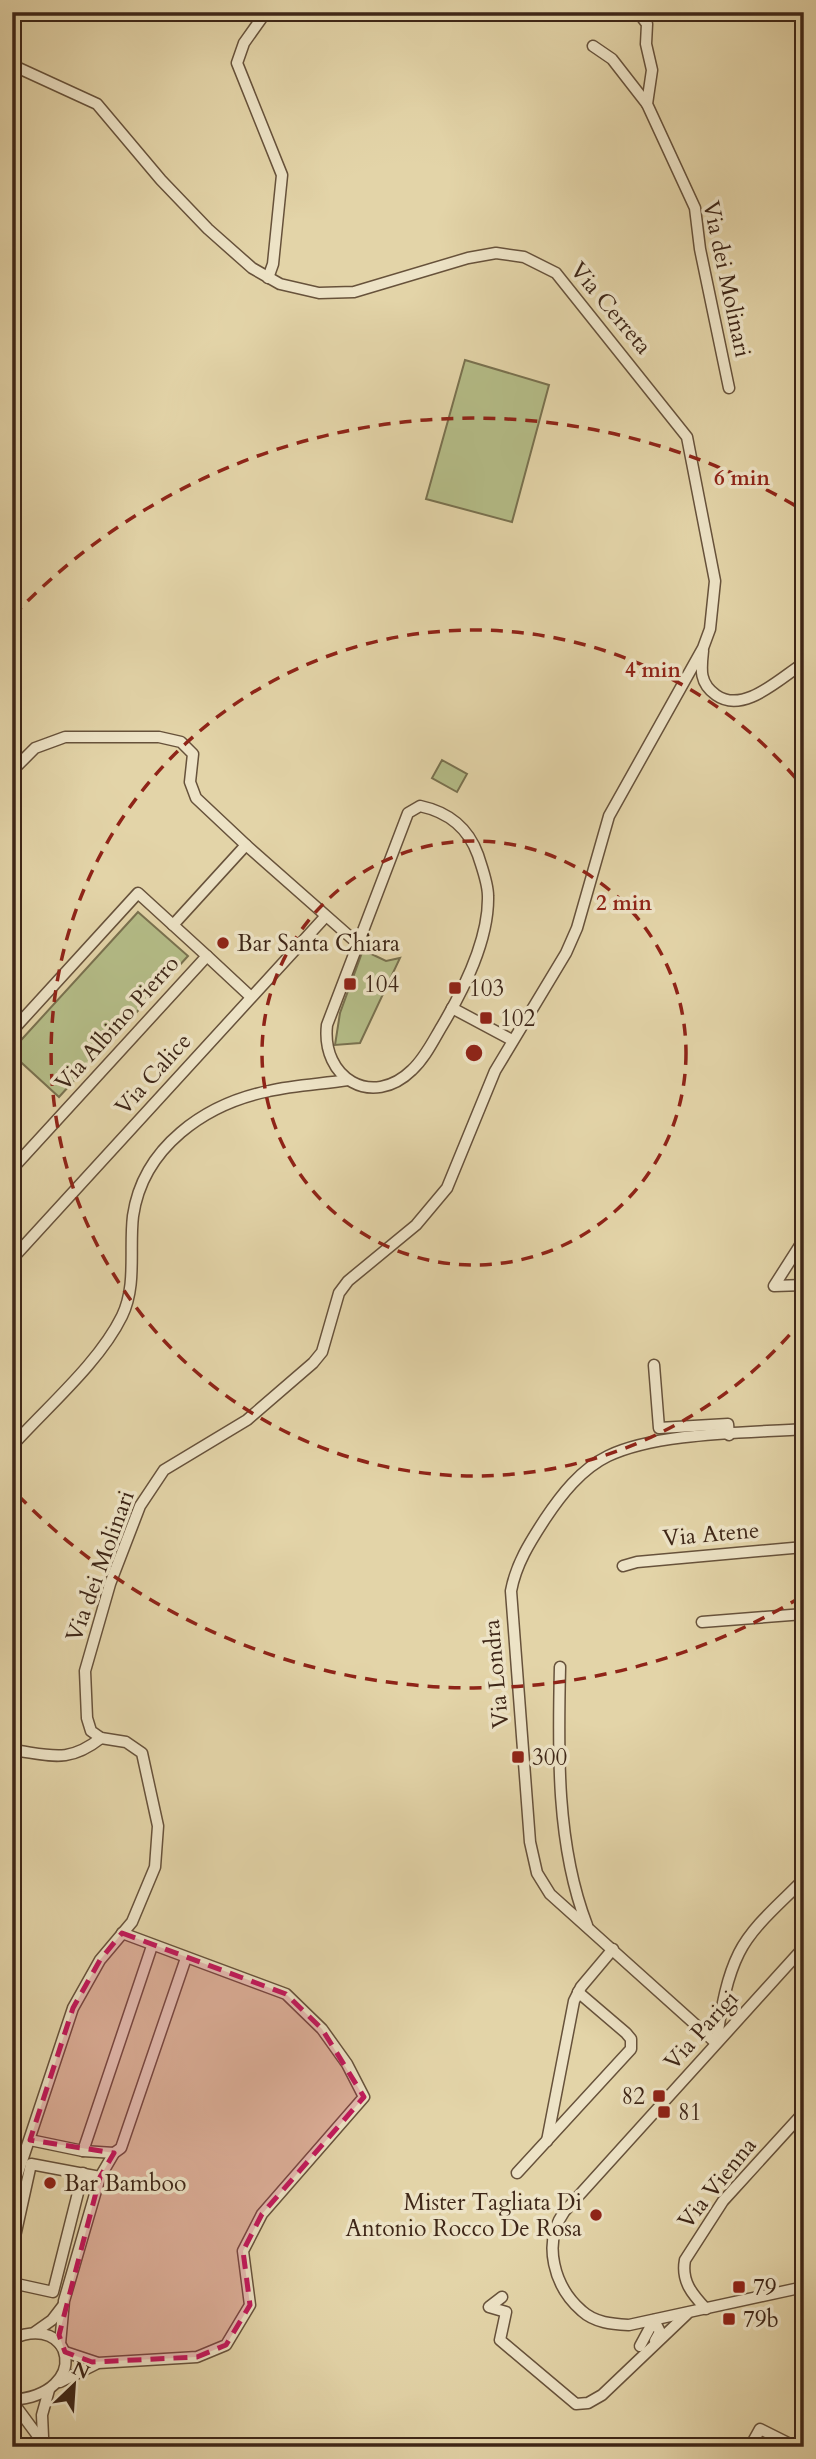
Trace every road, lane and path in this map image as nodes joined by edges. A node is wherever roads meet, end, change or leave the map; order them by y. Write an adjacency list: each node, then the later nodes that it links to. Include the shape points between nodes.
1 (266, 12): 6 (street, via 244,43 237,63 283,180)
2 (638, 12): 5 (street, via 647,24 652,70)
3 (593, 46): 5 (street, Via dei Molinari, via 612,59)
4 (12, 65): 6 (street, Via Cerreta, via 97,104 194,215)
5 (647, 104): 7 (street, Via dei Molinari, via 695,208)
6 (268, 278): 8 (street, Via Cerreta, via 306,291 346,293 496,253 524,257 556,272 687,437 715,581 710,629)
7 (729, 388)
8 (703, 648): 9 (street, via 706,688 731,701 753,696); 19 (street, Via dei Molinari, via 609,816 574,936)
9 (804, 663)
10 (12, 771): 11 (street, via 36,748 65,737 159,737 181,742 193,754 190,782 196,798)
11 (246, 845): 12 (street); 13 (street)
12 (325, 917): 14 (street); 16 (street, Via Calice)
13 (173, 925): 15 (street, Via Albino Pierro); 18 (street, Via Albino Pierro, via 138,893)
14 (357, 943): 17 (street, via 408,813 420,806 453,818 476,849 488,894 479,945); 20 (street, via 326,1036 332,1066)
15 (207, 956): 16 (street); 21 (street, Via Albino Pierro)
16 (251, 997): 23 (street, Via Calice)
17 (452, 1009): 19 (street); 20 (street, via 422,1059 401,1080 377,1087)
18 (12, 1031)
19 (512, 1040): 34 (street, Via dei Molinari, via 484,1094 447,1188 416,1224 344,1287 327,1340 313,1363 247,1420 174,1462 152,1483 110,1584 86,1671 87,1718)
20 (348, 1080): 28 (street, via 269,1091 222,1105 187,1125 167,1145 151,1166 134,1214 131,1277 122,1314 92,1359)
21 (12, 1168)
22 (804, 1239): 24 (street, via 774,1286)
23 (12, 1259)
24 (804, 1285)
25 (654, 1365): 27 (street, via 659,1428 728,1424)
26 (804, 1429): 27 (street, Via Londra)
27 (729, 1435): 37 (street, Via Londra, via 651,1443 594,1464 548,1514 514,1577 511,1604 532,1859 550,1894)
28 (12, 1446)
29 (804, 1547): 30 (street, Via Atene)
30 (623, 1566)
31 (804, 1614): 32 (street)
32 (702, 1622)
33 (560, 1667): 37 (street, via 564,1826 576,1895)
34 (101, 1738): 35 (street, via 82,1753 65,1758); 38 (street, via 126,1742 142,1753 158,1826 155,1867 132,1922)
35 (12, 1750)
36 (804, 1879): 44 (street, via 738,1955)
37 (588, 1928): 41 (street, Via Londra)
38 (122, 1933): 39 (street); 46 (street, via 100,1960 73,2008)
39 (152, 1947): 42 (street); 48 (street)
40 (804, 1947): 44 (street, Via Parigi)
41 (614, 1949): 43 (street); 44 (street, Via Londra)
42 (186, 1958): 49 (street, via 121,2148); 69 (street, via 286,1994 321,2029 364,2097 262,2214 243,2251 250,2305 226,2345 197,2357)
43 (578, 1992): 47 (street); 47 (street, via 626,2033 631,2049)
44 (716, 2043): 63 (street, Via Parigi, via 564,2212 552,2237 552,2256 566,2291 583,2312)
45 (804, 2112): 60 (street, Via Vienna, via 723,2202 685,2260 686,2283)
46 (30, 2140): 48 (street); 53 (street)
47 (547, 2141): 51 (street)
48 (83, 2151): 49 (street)
49 (114, 2153): 52 (street)
50 (83, 2173): 52 (street); 54 (street, via 31,2164); 56 (street, via 53,2292)
51 (517, 2173)
52 (100, 2177): 59 (street)
53 (12, 2191)
54 (16, 2203): 55 (street)
55 (12, 2250)
56 (12, 2283)
57 (804, 2287): 60 (street)
58 (502, 2297): 67 (street, via 489,2307 507,2315 500,2340 569,2401 582,2404 598,2398)
59 (64, 2301): 65 (street, via 52,2320); 68 (street)
60 (706, 2309): 61 (street, Via Parigi)
61 (689, 2312): 62 (street, Via Parigi); 67 (street)
62 (654, 2320): 63 (street, Via Parigi); 67 (street, via 660,2332)
63 (620, 2324): 67 (street)
64 (12, 2329): 65 (street)
65 (30, 2333): 66 (street); 68 (street, via 49,2336)
66 (12, 2339)
67 (646, 2346)
68 (62, 2348): 69 (street); 70 (street, via 65,2368)
69 (98, 2363): 70 (street)
70 (54, 2387): 71 (street); 72 (street, via 42,2415)
71 (12, 2401): 72 (street)
72 (45, 2445)
73 (750, 2447): 74 (street, via 760,2429)
74 (796, 2447)

